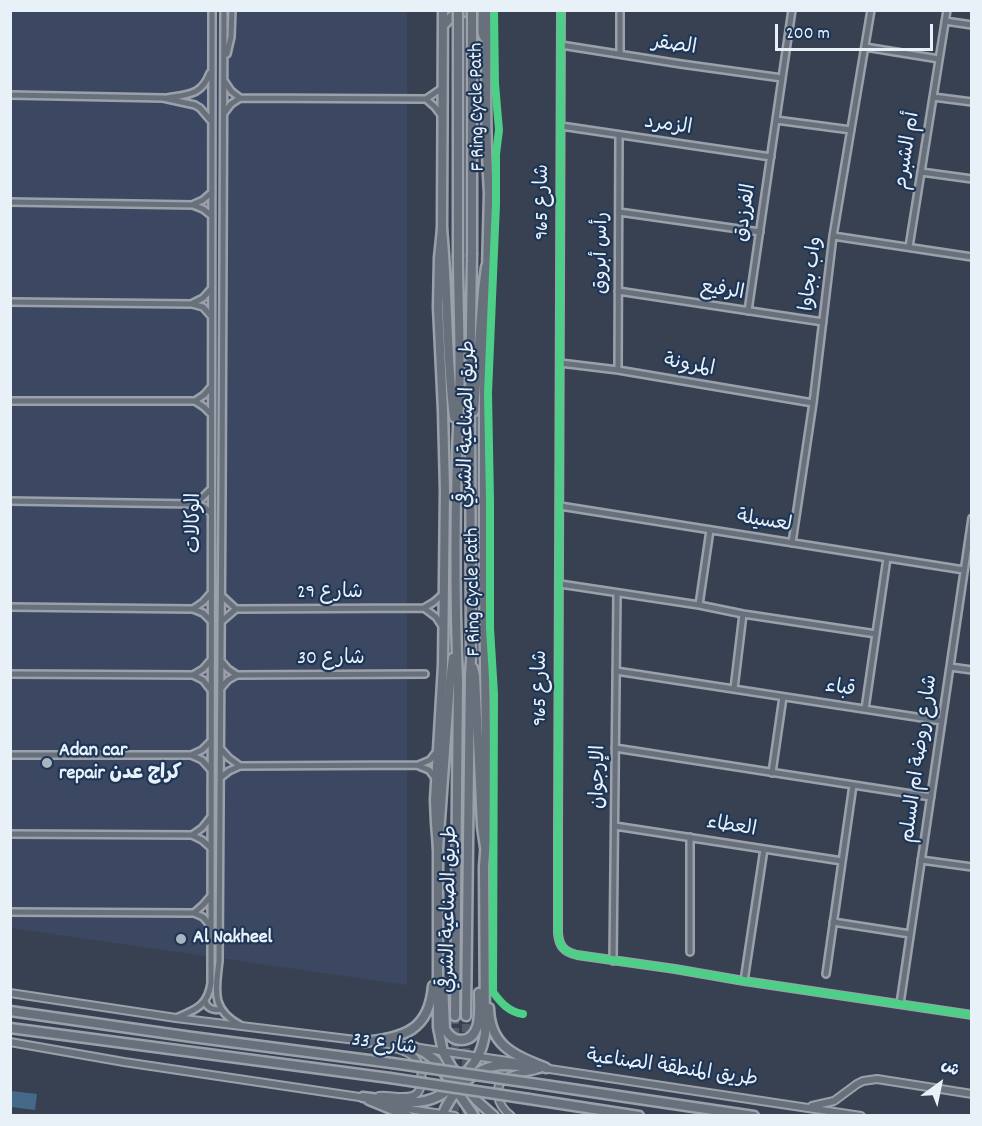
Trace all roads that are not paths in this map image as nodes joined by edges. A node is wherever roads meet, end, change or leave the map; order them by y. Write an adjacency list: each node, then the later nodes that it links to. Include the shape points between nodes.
1 (224, 10): 22 (street, الوكالات)
2 (232, 10): 22 (street, الوكالات)
3 (441, 10): 16 (main road, طريق الصناعية الشرقي)
4 (458, 10): 68 (main road, طريق الصناعية الشرقي, bridge)
5 (472, 10): 69 (main road, طريق الصناعية الشرقي, bridge)
6 (480, 10): 17 (street)
7 (487, 10): 17 (main road, طريق الصناعية الشرقي)
8 (561, 10): 18 (street, شارع 965)
9 (620, 10): 20 (street)
10 (792, 10): 24 (street, الفرزدق)
11 (871, 10): 19 (street, واب بجاوا)
12 (947, 10): 14 (street, أم الشبرم)
13 (212, 11): 23 (street, الوكالات)
14 (945, 21): 15 (street); 21 (street, أم الشبرم)
15 (972, 25)
16 (442, 26): 17 (main road, via 457,12 468,12 477,20); 26 (main road, طريق الصناعية الشرقي)
17 (486, 43): 53 (main road, طريق الصناعية الشرقي)
18 (561, 45): 20 (street, الصقر); 37 (street, شارع 965)
19 (865, 47): 21 (street); 38 (street, واب بجاوا)
20 (620, 54): 24 (street, الصقر)
21 (939, 59): 28 (street, أم الشبرم)
22 (224, 68): 25 (street, الوكالات)
23 (212, 69): 29 (street, via 197,92); 36 (street, الوكالات)
24 (782, 78): 35 (street, الفرزدق)
25 (224, 81): 30 (street); 33 (street, الوكالات)
26 (442, 88): 31 (street); 34 (main road, طريق الصناعية الشرقي)
27 (10, 95): 29 (street)
28 (933, 97): 32 (street); 41 (street, أم الشبرم)
29 (163, 98): 36 (street, via 195,105)
30 (240, 98): 31 (street); 33 (street)
31 (426, 99): 34 (street)
32 (972, 102)
33 (224, 113): 84 (street, الوكالات)
34 (442, 116): 48 (main road, طريق الصناعية الشرقي)
35 (776, 120): 38 (street); 40 (street, الفرزدق)
36 (212, 122): 43 (street, الوكالات)
37 (561, 126): 39 (street, الزمرد); 61 (street, شارع 965)
38 (851, 130): 50 (street, واب بجاوا)
39 (619, 135): 40 (street, الزمرد); 46 (street, رأس أبروق)
40 (771, 157): 49 (street, الفرزدق)
41 (921, 172): 42 (street); 51 (street, أم الشبرم)
42 (972, 179)
43 (212, 192): 45 (street); 47 (street, الوكالات)
44 (10, 202): 45 (street)
45 (192, 205): 47 (street)
46 (619, 212): 49 (street); 55 (street, رأس أبروق)
47 (212, 216): 54 (street, الوكالات)
48 (442, 229): 68 (main road); 83 (main road, طريق الصناعية الشرقي, via 438,307 444,445)
49 (760, 232): 58 (street, الفرزدق)
50 (833, 236): 51 (street); 60 (street, واب بجاوا)
51 (909, 247): 52 (street)
52 (972, 257)
53 (486, 267): 69 (main road); 132 (main road, طريق الصناعية الشرقي)
54 (212, 288): 57 (street); 59 (street, الوكالات)
55 (618, 291): 58 (street, الرفيع); 62 (street, رأس أبروق)
56 (10, 302): 57 (street)
57 (192, 304): 59 (street, via 203,307)
58 (748, 311): 60 (street, الرفيع)
59 (211, 316): 63 (street, الوكالات)
60 (822, 322): 66 (street, واب بجاوا)
61 (560, 363): 62 (street, المرونة); 73 (street, شارع 965)
62 (618, 370): 66 (street, المرونة)
63 (211, 387): 65 (street); 67 (street, الوكالات)
64 (10, 401): 65 (street)
65 (195, 401): 67 (street)
66 (813, 403): 77 (street, واب بجاوا)
67 (211, 415): 70 (street, الوكالات)
68 (457, 436): 95 (main road, طريق الصناعية الشرقي)
69 (471, 436): 96 (main road, طريق الصناعية الشرقي)
70 (211, 489): 72 (street); 74 (street, الوكالات)
71 (10, 501): 72 (street)
72 (194, 504): 74 (street)
73 (560, 506): 76 (street, لعسيلة); 80 (street, شارع 965)
74 (211, 513): 81 (street, الوكالات)
75 (972, 518): 79 (street, شارع روضة ام السلم)
76 (710, 530): 77 (street, لعسيلة); 85 (street)
77 (792, 543): 78 (street, لعسيلة)
78 (887, 558): 79 (street, لعسيلة); 94 (street)
79 (964, 570): 99 (street, شارع روضة ام السلم)
80 (560, 585): 82 (street); 147 (street, شارع 965, via 558,938 570,954)
81 (211, 593): 88 (street); 91 (street, الوكالات)
82 (617, 593): 85 (street); 101 (street, الإرجوان)
83 (443, 594): 87 (street); 93 (main road, طريق الصناعية الشرقي)
84 (222, 595): 89 (street); 92 (street, الوكالات)
85 (699, 604): 90 (street)
86 (10, 607): 88 (street)
87 (424, 608): 89 (street, شارع 29); 93 (street)
88 (193, 609): 91 (street)
89 (236, 609): 92 (street)
90 (743, 614): 94 (street); 108 (street)
91 (210, 621): 97 (street, الوكالات)
92 (221, 622): 98 (street, الوكالات)
93 (444, 629): 115 (main road, طريق الصناعية الشرقي)
94 (876, 634): 110 (street)
95 (456, 636): 133 (main road); 156 (main road, طريق الصناعية الشرقي)
96 (471, 659): 132 (main road); 157 (main road, طريق الصناعية الشرقي)
97 (210, 660): 104 (street); 107 (street, الوكالات)
98 (221, 661): 105 (street); 106 (street, الوكالات)
99 (950, 667): 100 (street); 111 (street, شارع روضة ام السلم)
100 (972, 670)
101 (616, 671): 108 (street, قباء); 113 (street, الإرجوان)
102 (10, 674): 104 (street)
103 (425, 674): 105 (street, شارع 30)
104 (193, 675): 107 (street)
105 (237, 675): 106 (street)
106 (221, 688): 114 (street, الوكالات)
107 (210, 689): 112 (street, الوكالات)
108 (734, 689): 109 (street, قباء)
109 (783, 697): 110 (street, قباء); 121 (street)
110 (865, 709): 111 (street, قباء)
111 (942, 721): 125 (street, شارع روضة ام السلم)
112 (210, 742): 117 (street); 120 (street, الوكالات)
113 (615, 748): 121 (street); 127 (street, الإرجوان)
114 (221, 749): 119 (street); 122 (street, الوكالات)
115 (437, 750): 118 (street, via 430,760); 123 (main road, طريق الصناعية الشرقي)
116 (10, 755): 117 (street)
117 (191, 755): 120 (street)
118 (418, 765): 119 (street); 123 (street, via 429,770)
119 (240, 766): 122 (street)
120 (210, 769): 126 (street, الوكالات)
121 (772, 772): 124 (street)
122 (220, 778): 153 (street, الوكالات, via 216,990)
123 (436, 780): 133 (main road, طريق الصناعية الشرقي)
124 (853, 785): 125 (street); 136 (street)
125 (931, 797): 135 (street, شارع روضة ام السلم)
126 (210, 819): 129 (street); 131 (street, الوكالات)
127 (615, 826): 130 (street, العطاء); 147 (street, الإرجوان)
128 (10, 834): 129 (street)
129 (192, 835): 131 (street)
130 (690, 837): 134 (street, العطاء); 146 (street)
131 (210, 847): 138 (street, الوكالات)
132 (485, 847): 145 (main road, طريق الصناعية الشرقي)
133 (438, 848): 144 (main road, طريق الصناعية الشرقي)
134 (764, 849): 136 (street, العطاء); 149 (street)
135 (921, 860): 137 (street); 143 (street, شارع روضة ام السلم)
136 (842, 861): 141 (street)
137 (972, 867)
138 (210, 896): 140 (street); 142 (street, الوكالات)
139 (10, 912): 140 (street)
140 (194, 913): 142 (street)
141 (833, 922): 143 (street); 148 (street)
142 (210, 925): 151 (street, الوكالات, via 211,983)
143 (910, 934): 152 (street, شارع روضة ام السلم)
144 (438, 944): 145 (main road, via 446,1029 459,1040 470,1037 477,1027); 162 (main road, via 431,1001 423,1019 400,1035); 165 (main road, via 438,1027)
145 (484, 947): 166 (main road, via 485,1034); 167 (main road, via 496,1037 513,1053)
146 (690, 952)
147 (613, 961): 149 (street, شارع 965)
148 (826, 974)
149 (744, 981): 152 (street, شارع 965)
150 (10, 993): 158 (street, شارع 33)
151 (205, 1001): 153 (street, via 211,1009); 158 (street)
152 (900, 1004): 155 (street, شارع 965)
153 (221, 1009): 159 (street)
154 (10, 1011): 179 (main road, شارع 33, bridge)
155 (972, 1015)
156 (454, 1016)
157 (466, 1017)
158 (176, 1018): 159 (street, شارع 33)
159 (244, 1027): 162 (street, شارع 33)
160 (10, 1028): 178 (main road, شارع 33, bridge, via 390,1078)
161 (10, 1042): 170 (street)
162 (364, 1042): 163 (street, شارع 33)
163 (384, 1044): 164 (street, شارع 33); 170 (street, via 406,1052 421,1066 419,1089 411,1096)
164 (413, 1047): 165 (street, شارع 33); 168 (main road, via 436,1061)
165 (443, 1052): 166 (street, شارع 33); 168 (main road)
166 (479, 1056): 167 (street, طريق المنطقة الصناعية); 168 (main road)
167 (546, 1068): 168 (main road, via 499,1065); 171 (street, طريق المنطقة الصناعية); 177 (street, via 503,1081 498,1099)
168 (458, 1086): 170 (main road, via 431,1101 411,1103); 172 (main road); 175 (main road); 176 (main road)
169 (972, 1094): 171 (street, via 877,1079 863,1081 828,1103)
170 (363, 1097): 172 (street); 173 (main road)
171 (806, 1107): 180 (street, طريق المنطقة الصناعية)
172 (442, 1115): 174 (street)
173 (408, 1116)
174 (455, 1116)
175 (474, 1116)
176 (494, 1116)
177 (511, 1116)
178 (639, 1116)
179 (754, 1116)
180 (861, 1116)

